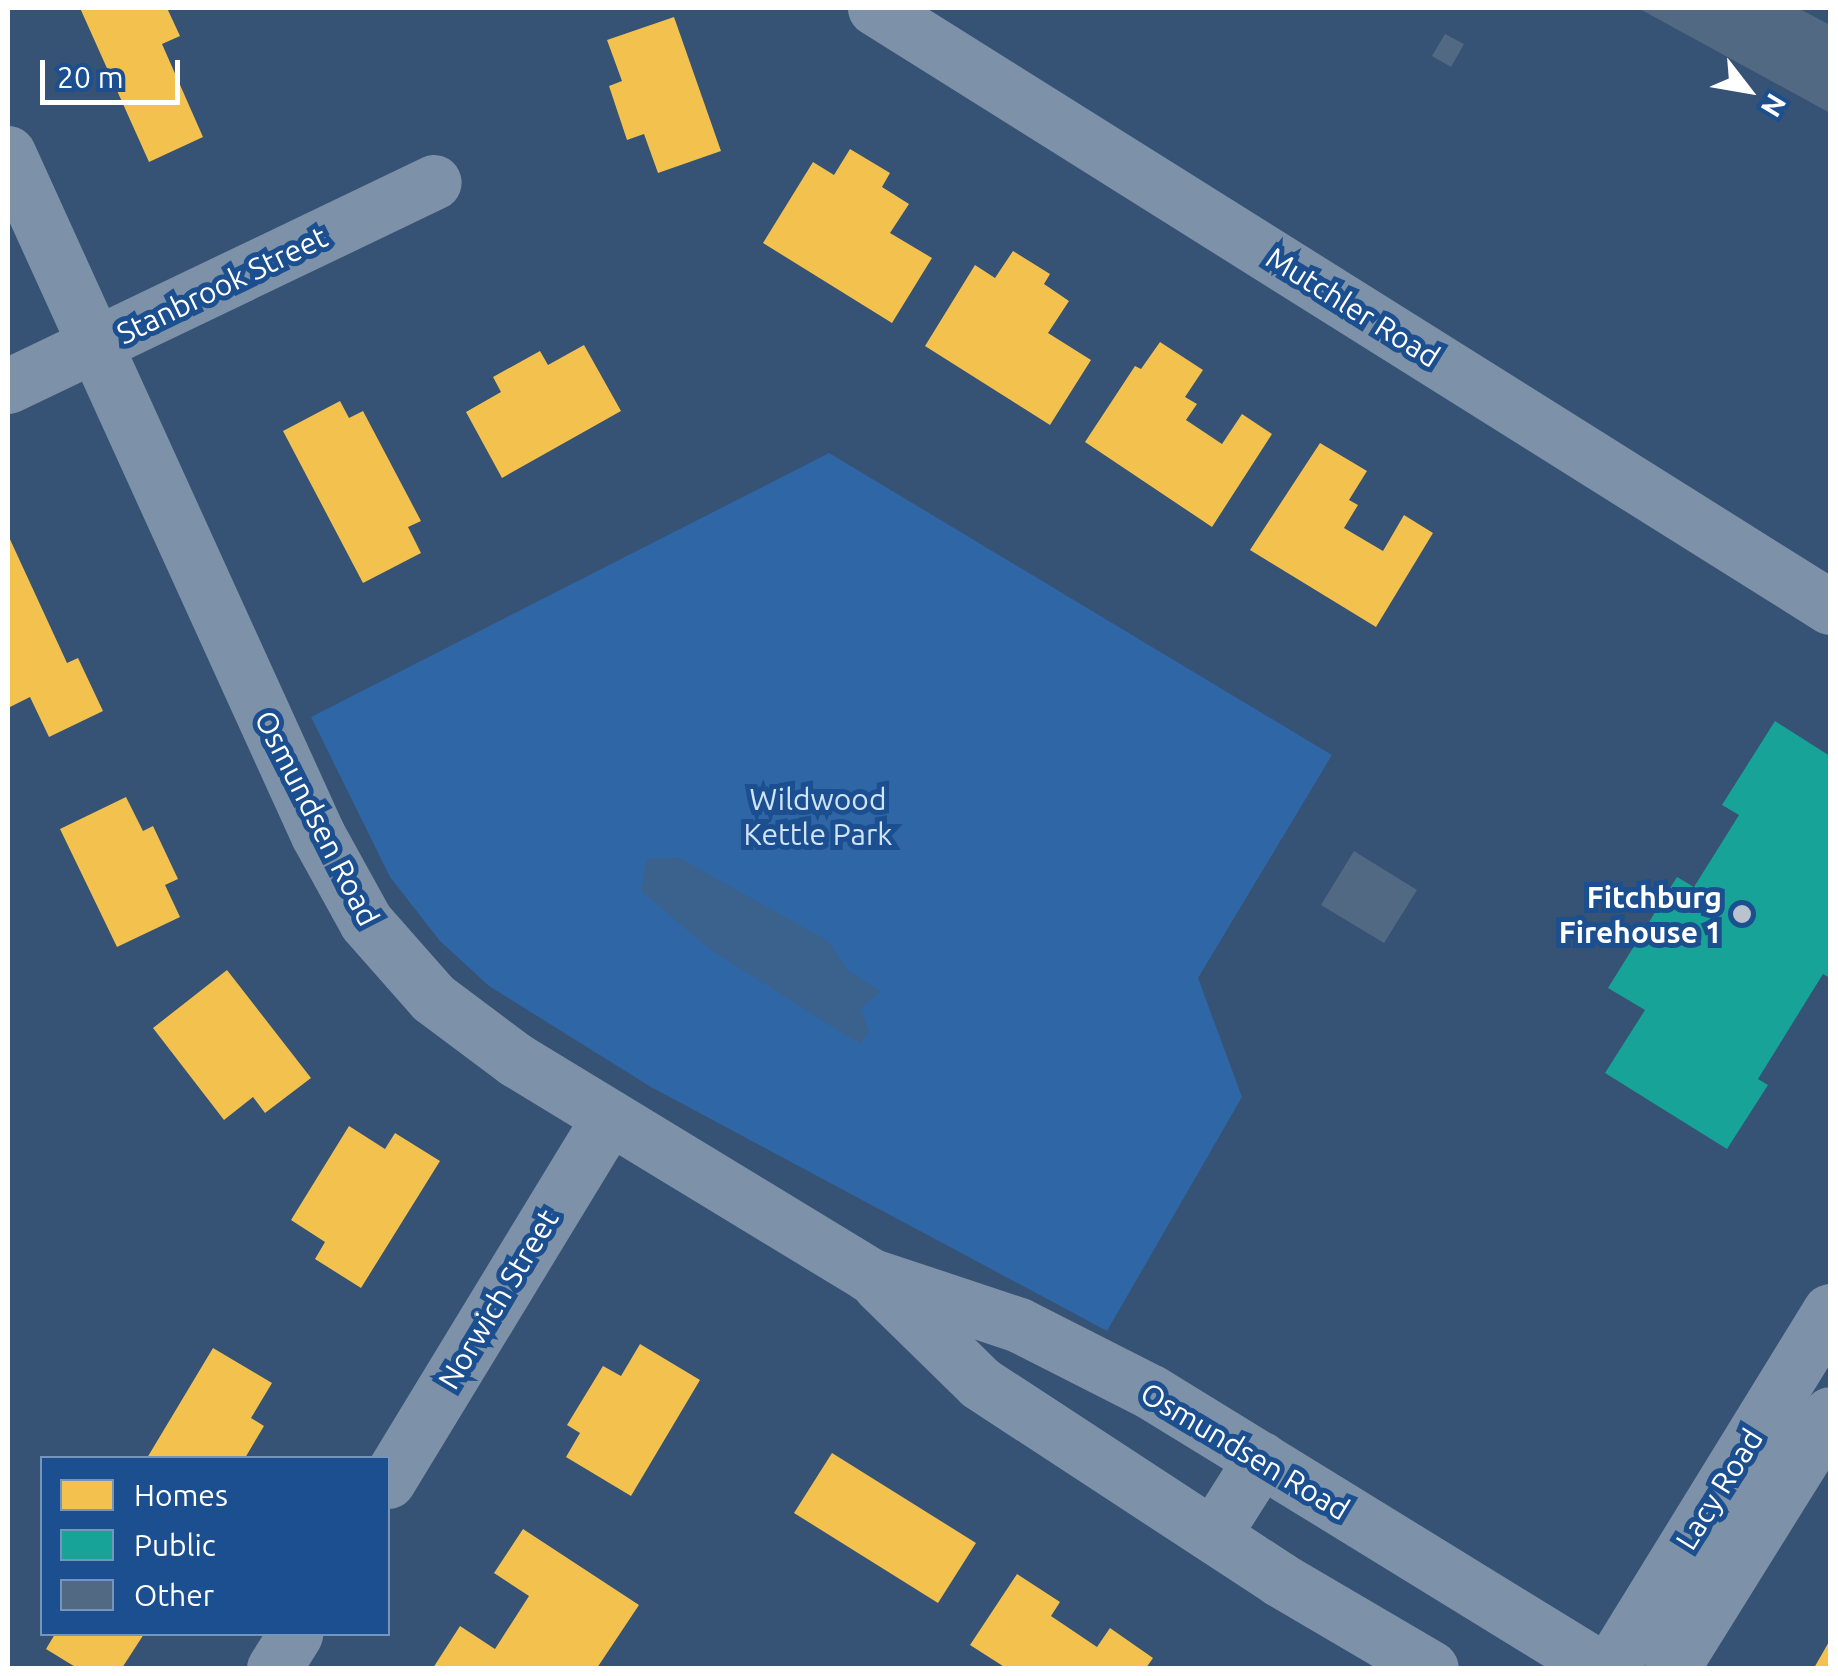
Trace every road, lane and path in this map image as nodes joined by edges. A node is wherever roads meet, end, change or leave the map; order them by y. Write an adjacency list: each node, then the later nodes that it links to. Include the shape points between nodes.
1 (876, 8): 6 (street, Mutchler Road)
2 (8, 153): 4 (street, Osmundsen Road)
3 (434, 182): 4 (street, Stanbrook Street)
4 (95, 347): 5 (street, Stanbrook Street); 7 (street, Osmundsen Road, via 318,835 366,922 433,998)
5 (8, 386)
6 (1830, 608)
7 (609, 1117): 8 (street, Osmundsen Road); 12 (street, Norwich Street)
8 (869, 1274): 11 (street, Osmundsen Road, via 1019,1325); 13 (street, Osmundsen Road, via 980,1383)
9 (1830, 1311): 18 (street, Lacy Road)
10 (1830, 1414): 19 (street, Lacy Road)
11 (1261, 1458): 13 (street); 17 (street, Osmundsen Road)
12 (390, 1478)
13 (1214, 1535): 16 (street, Osmundsen Road)
14 (294, 1636): 15 (street)
15 (274, 1668)
16 (1431, 1668)
17 (1600, 1668)
18 (1610, 1668)
19 (1672, 1668)

